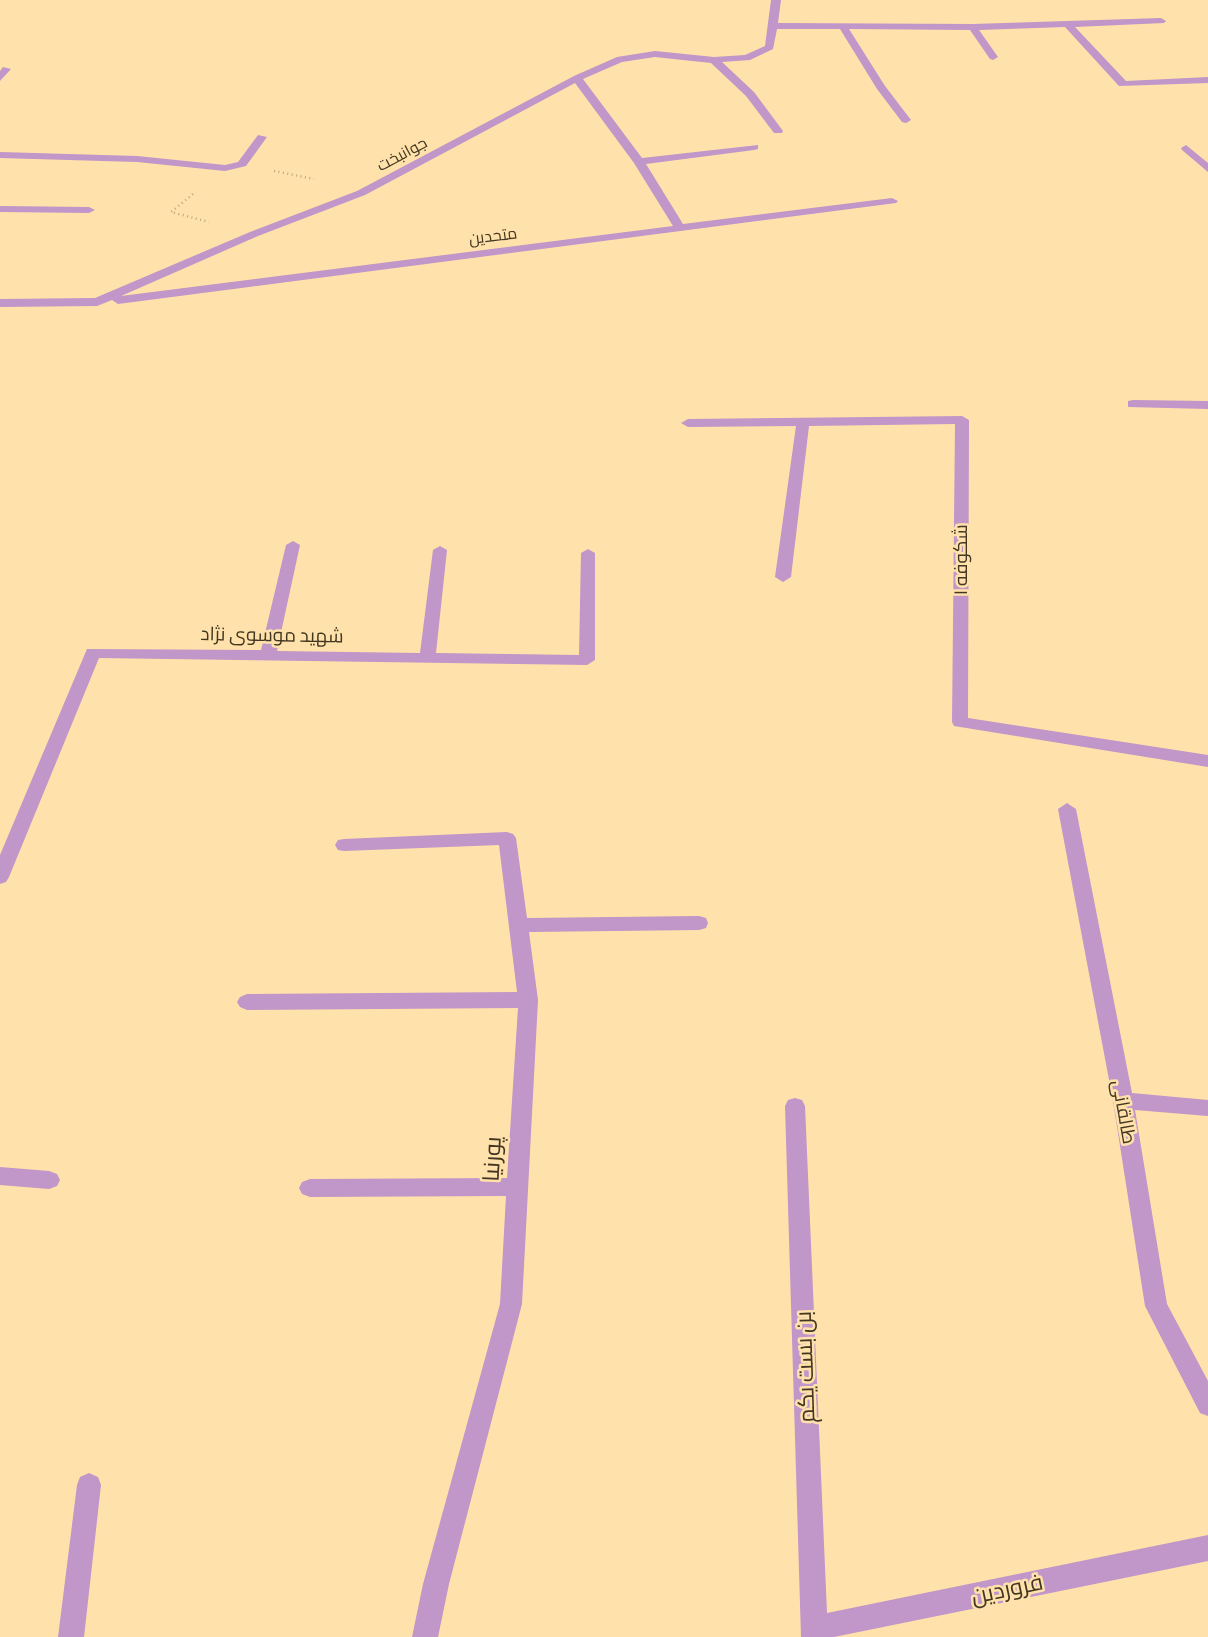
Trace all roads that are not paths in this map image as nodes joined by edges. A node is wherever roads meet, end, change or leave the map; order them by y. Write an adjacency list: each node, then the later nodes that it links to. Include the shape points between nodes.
1 (776, 0): 4 (street, جوانبخت)
2 (1161, 21): 3 (street)
3 (1068, 25): 5 (street); 10 (street, via 1123,84)
4 (772, 26): 6 (street); 8 (street, جوانبخت, via 770,47 747,58)
5 (973, 27): 6 (street); 7 (street)
6 (844, 28): 11 (street)
7 (993, 57)
8 (714, 60): 9 (street, جوانبخت, via 655,54 620,59); 12 (street, via 750,94)
9 (577, 78): 17 (street); 23 (street, جوانبخت, via 361,193)
10 (1208, 80)
11 (906, 120)
12 (778, 131)
13 (262, 137): 16 (street, via 242,164 225,168 137,159)
14 (754, 147): 17 (street)
15 (1186, 148): 18 (street)
16 (0, 155)
17 (639, 162): 22 (street)
18 (1208, 169)
19 (892, 201): 22 (street, متحدین)
20 (0, 209): 21 (street)
21 (89, 210)
22 (680, 229): 23 (street, متحدین)
23 (97, 302): 24 (street, جوانبخت)
24 (0, 303)
25 (1133, 404): 26 (street)
26 (1208, 405)
27 (803, 422): 28 (street, شکوفه ۱); 32 (street); 35 (street, شکوفه ۱, via 962,421 960,722)
28 (688, 423)
29 (293, 545): 33 (street)
30 (440, 550): 34 (street)
31 (588, 553): 34 (street, شهید موسوی نژاد, via 587,660)
32 (783, 578)
33 (268, 656): 34 (street, شهید موسوی نژاد); 38 (street, شهید موسوی نژاد, via 93,653)
34 (426, 658)
35 (1208, 761)
36 (1067, 809): 43 (street, طالقانی)
37 (344, 845): 40 (street, پورنیا, via 507,838)
38 (0, 877)
39 (699, 923): 40 (street)
40 (518, 925): 41 (street, پورنیا)
41 (528, 1000): 42 (street); 48 (street, پورنیا)
42 (247, 1002)
43 (1123, 1101): 45 (street); 50 (street, طالقانی, via 1156,1306)
44 (795, 1106): 53 (street, بن بست یکم)
45 (1208, 1108)
46 (0, 1176): 47 (street)
47 (49, 1180)
48 (517, 1187): 49 (street); 55 (street, پورنیا, via 511,1304)
49 (310, 1188)
50 (1208, 1405)
51 (89, 1485): 54 (street)
52 (1208, 1548): 53 (street, فروردین)
53 (814, 1633)
54 (71, 1637)
55 (425, 1637)

